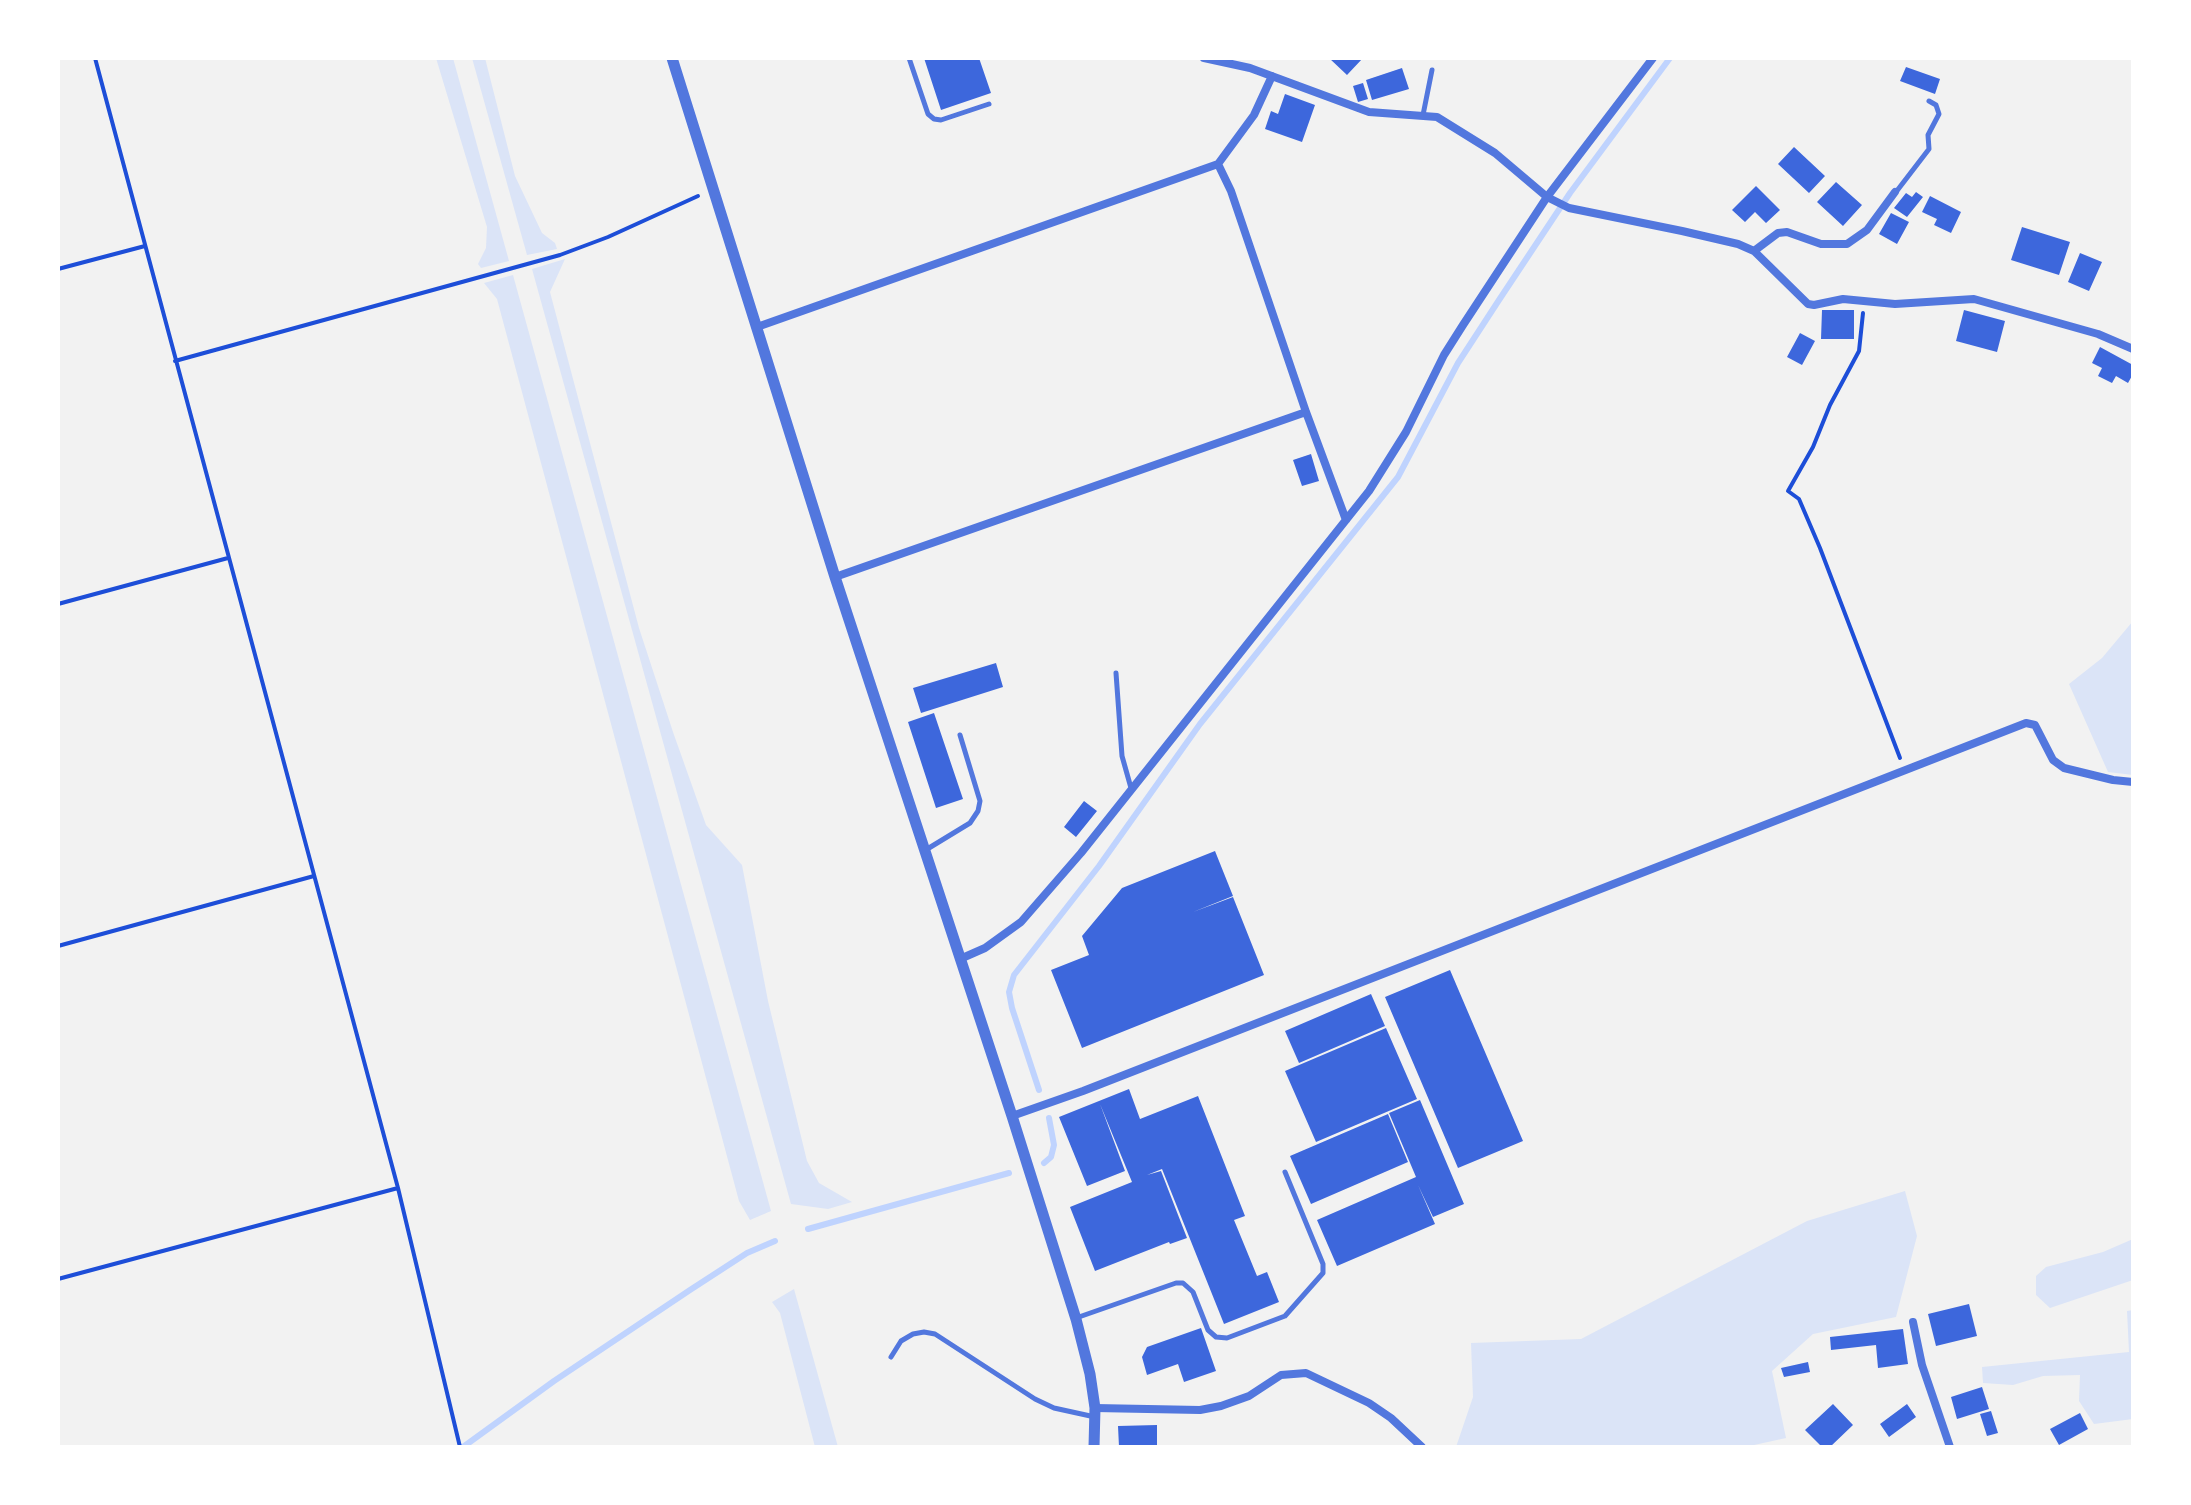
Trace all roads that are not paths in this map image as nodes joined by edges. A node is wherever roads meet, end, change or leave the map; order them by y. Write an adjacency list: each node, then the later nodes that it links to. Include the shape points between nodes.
1 (672, 58): 14 (street)
2 (909, 58): 8 (lane, via 934,119)
3 (1204, 58): 6 (street)
4 (1653, 58): 12 (street)
5 (1432, 70): 9 (lane)
6 (1272, 76): 9 (street, via 1369,112); 10 (street, via 1254,115)
7 (1929, 101): 11 (lane, via 1939,114 1928,135 1929,149)
8 (989, 104)
9 (1423, 115): 12 (street, via 1437,117 1474,139)
10 (1218, 164): 14 (street); 16 (street)
11 (1895, 192): 13 (street, via 1867,230 1847,244 1821,244 1787,232)
12 (1547, 197): 13 (street, via 1569,208); 17 (street, via 1444,355 1388,465)
13 (1754, 251): 15 (street, via 1808,304 1974,299)
14 (757, 327): 18 (street)
15 (2133, 349)
16 (1306, 412): 17 (street); 18 (street)
17 (1346, 520): 22 (street)
18 (835, 577): 23 (street)
19 (1116, 673): 22 (lane, via 1122,756)
20 (960, 735): 23 (lane, via 980,801 978,811 970,823)
21 (2133, 782): 25 (street, via 2064,768 2053,760 2030,722)
22 (1131, 788): 24 (street, via 1021,922)
23 (924, 851): 24 (street)
24 (960, 959): 25 (street)
25 (1012, 1116): 27 (street)
26 (1285, 1172): 27 (lane, via 1323,1273 1285,1316 1227,1338 1216,1337 1188,1285 1176,1283)
27 (1076, 1319): 30 (street)
28 (1913, 1322): 33 (street)
29 (891, 1357): 30 (lane, via 913,1334 935,1334 1035,1399 1054,1408)
30 (1095, 1412): 31 (street); 32 (street, via 1210,1408 1249,1396 1281,1375 1306,1373 1369,1403)
31 (1094, 1447)
32 (1422, 1447)
33 (1950, 1447)

